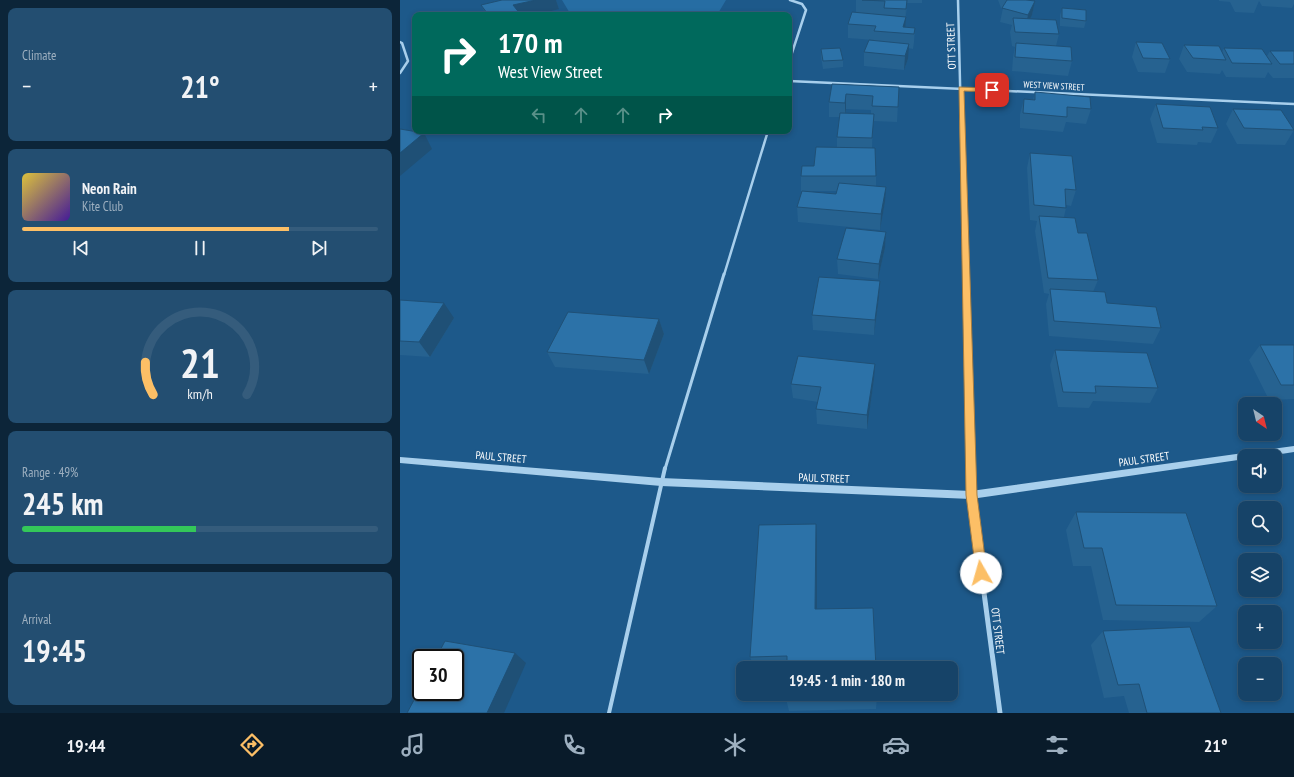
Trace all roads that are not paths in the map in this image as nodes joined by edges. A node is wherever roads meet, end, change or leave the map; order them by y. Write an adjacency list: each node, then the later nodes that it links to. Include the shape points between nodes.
1 (790, 0): 4 (street, via 802,4 806,10)
2 (958, 0): 7 (street, OTT STREET)
3 (400, 42): 5 (street, via 408,61)
4 (792, 53)
5 (400, 73)
6 (792, 81): 7 (street, WEST VIEW STREET)
7 (961, 89): 8 (street, WEST VIEW STREET); 15 (street, OTT STREET)
8 (1294, 104)
9 (767, 134): 14 (lane)
10 (1294, 449): 11 (street, PAUL STREET)
11 (1282, 451)
12 (1238, 457): 15 (street, PAUL STREET)
13 (400, 460): 14 (street, PAUL STREET)
14 (660, 482): 15 (street, PAUL STREET); 16 (lane)
15 (971, 495): 17 (street, OTT STREET)
16 (609, 713)
17 (1000, 713)

